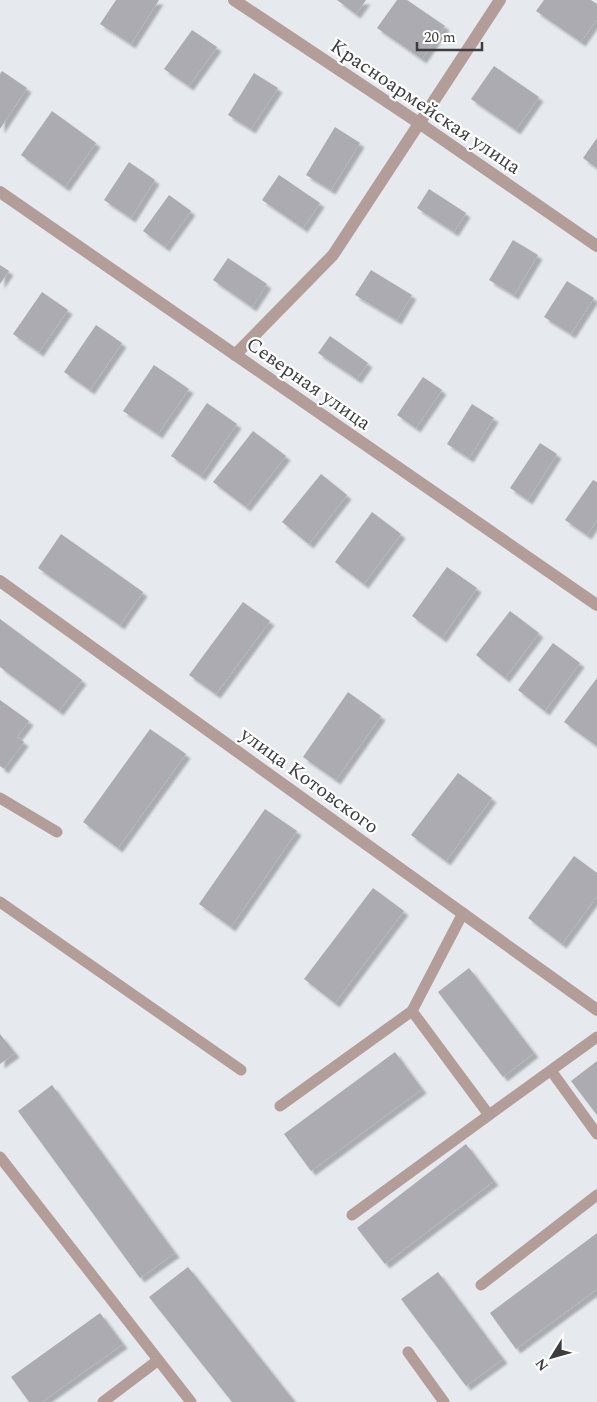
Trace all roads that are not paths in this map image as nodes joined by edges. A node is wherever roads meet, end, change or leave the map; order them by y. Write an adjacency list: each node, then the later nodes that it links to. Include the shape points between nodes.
1 (234, 0): 3 (street, Красноармейская улица)
2 (500, 0): 3 (street)
3 (419, 123): 5 (street, Красноармейская улица); 6 (street, via 332,255)
4 (0, 192): 6 (street, Северная улица)
5 (597, 246)
6 (235, 355): 8 (street, Северная улица)
7 (0, 582): 12 (street, улица Котовского)
8 (597, 605)
9 (0, 798): 10 (lane)
10 (57, 832)
11 (0, 902): 16 (lane)
12 (463, 912): 13 (street, улица Котовского); 14 (lane)
13 (597, 1010)
14 (412, 1011): 18 (lane); 19 (lane)
15 (597, 1038): 17 (lane)
16 (241, 1070)
17 (552, 1072): 19 (lane); 20 (lane)
18 (280, 1106)
19 (489, 1115): 23 (lane)
20 (597, 1134)
21 (0, 1157): 26 (lane)
22 (597, 1195): 24 (lane)
23 (352, 1214)
24 (481, 1285)
25 (408, 1352): 29 (lane)
26 (158, 1361): 27 (lane); 28 (lane)
27 (103, 1402)
28 (190, 1402)
29 (444, 1402)

